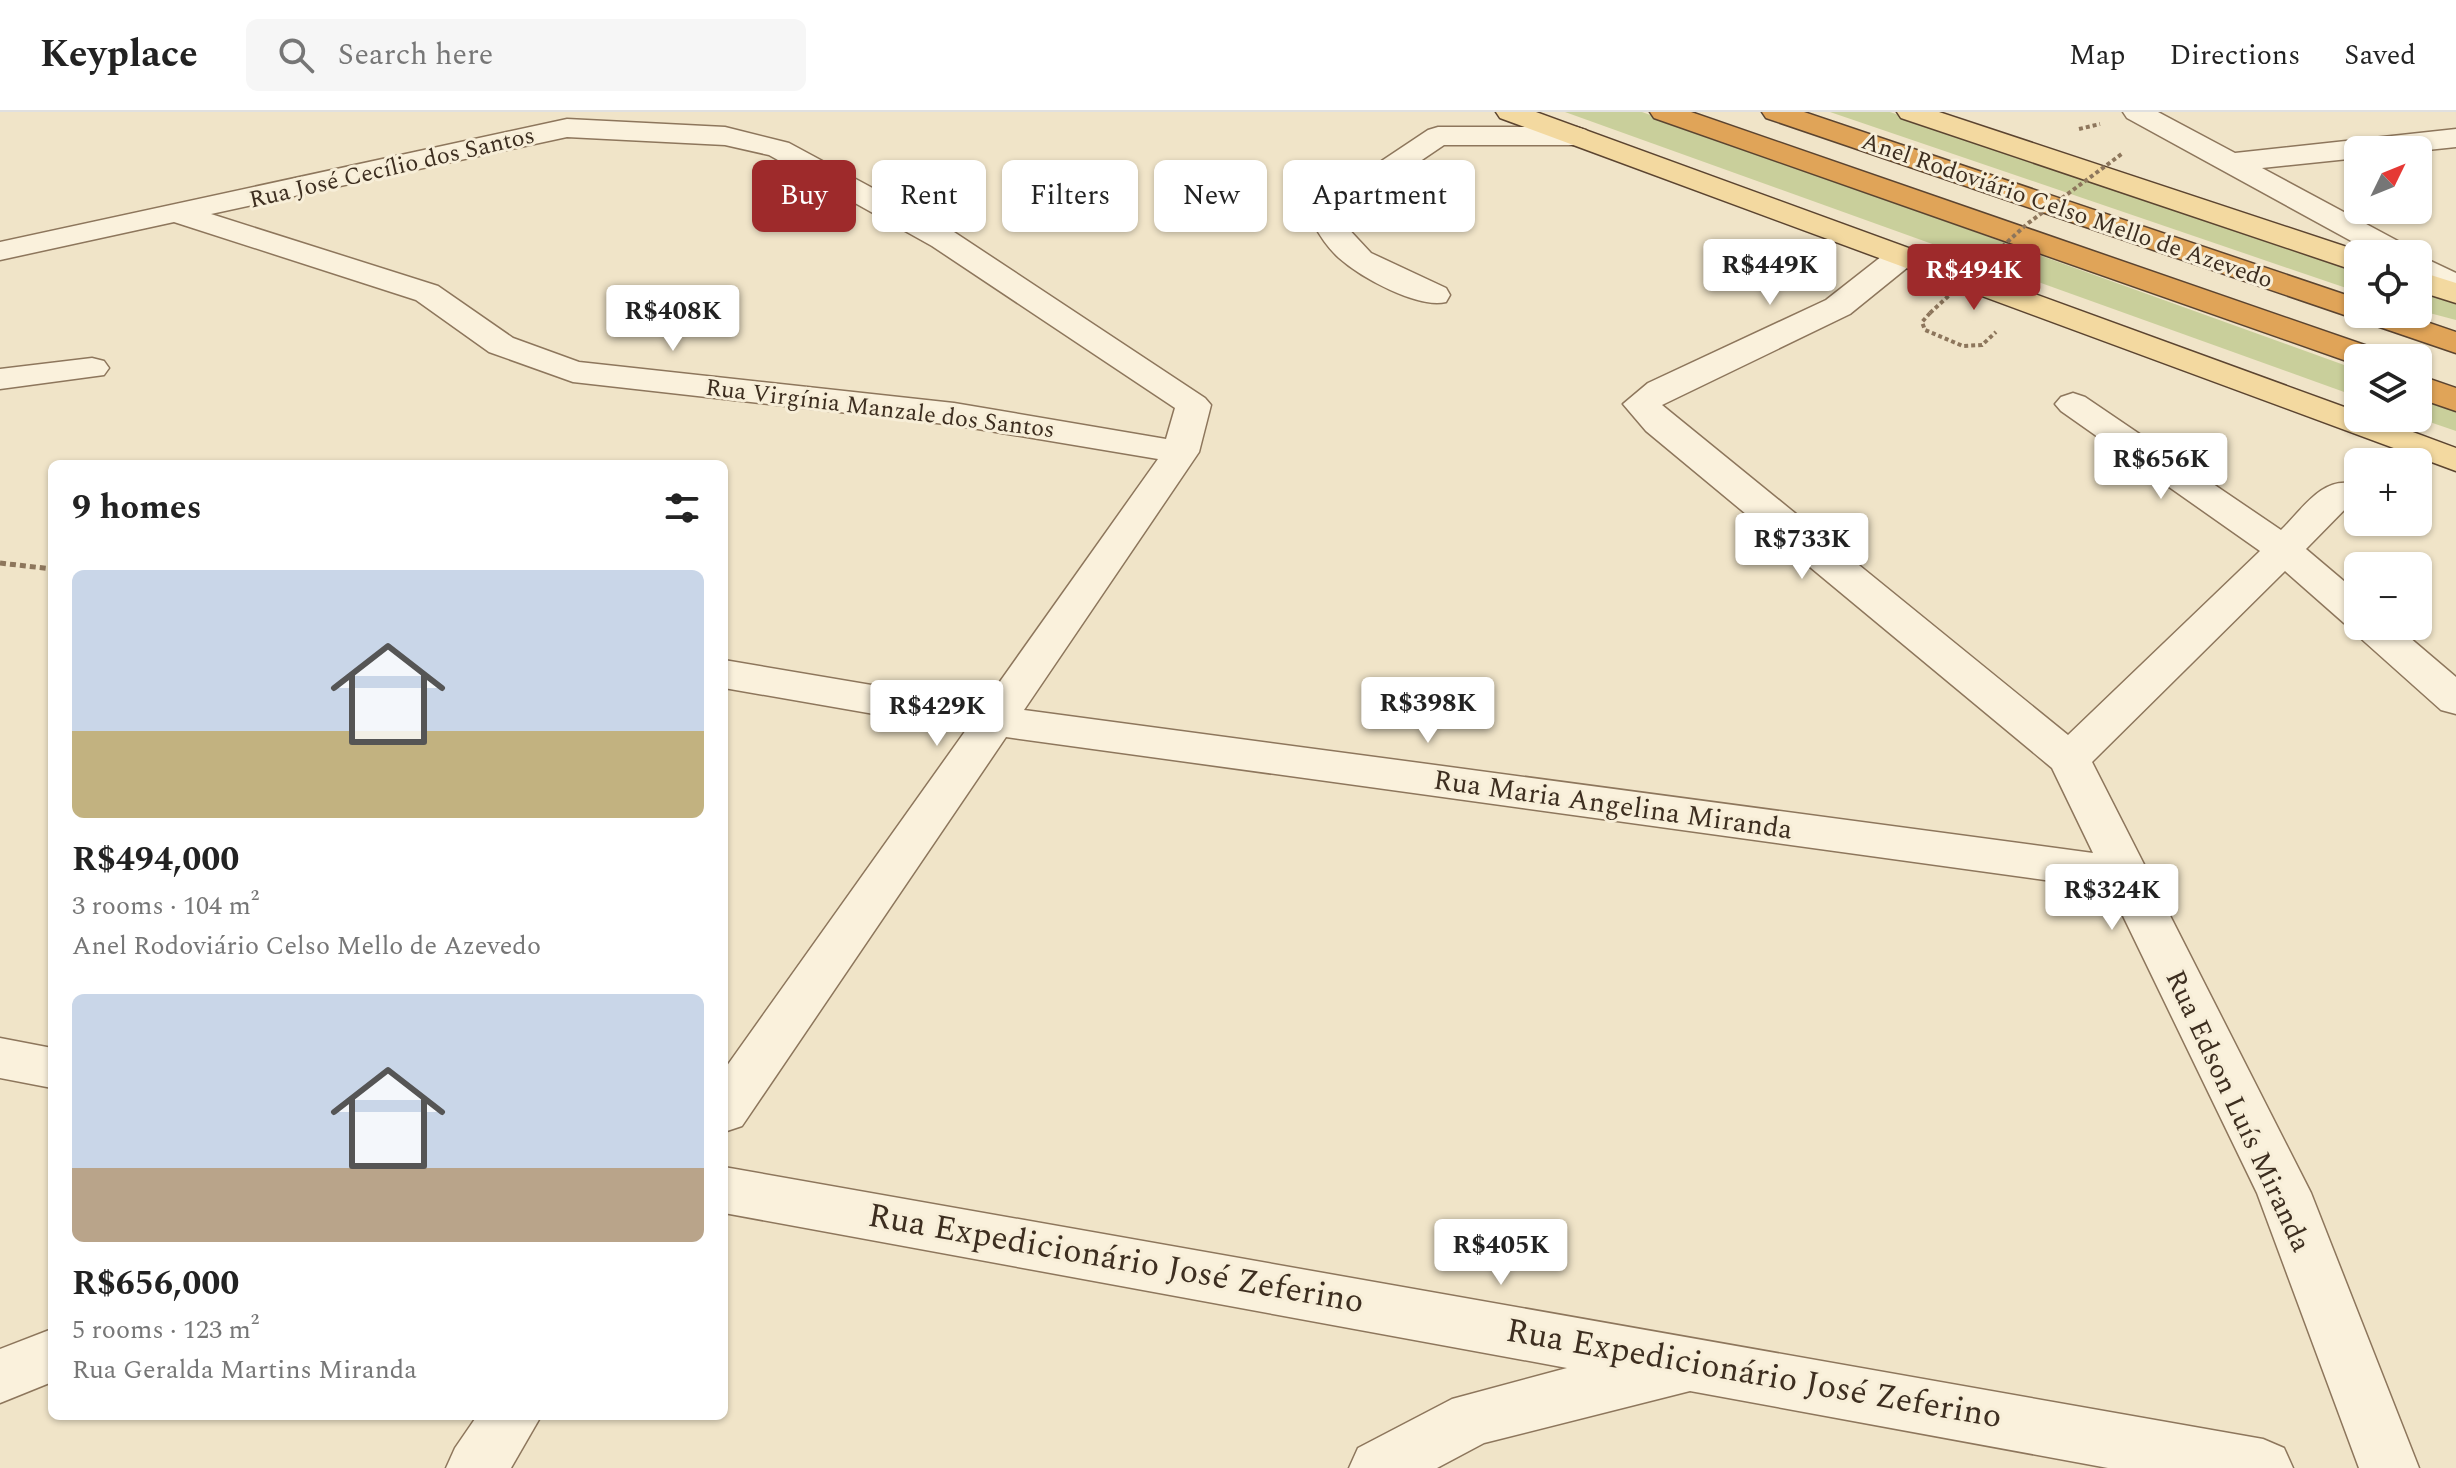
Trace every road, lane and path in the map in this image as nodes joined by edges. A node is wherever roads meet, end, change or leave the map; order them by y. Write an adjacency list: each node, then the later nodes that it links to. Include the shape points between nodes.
1 (749, 112): 8 (street)
2 (1510, 112): 9 (main road)
3 (1664, 112): 26 (highway, Anel Rodoviário Celso Mello de Azevedo)
4 (1776, 112): 23 (highway, Anel Rodoviário Celso Mello de Azevedo)
5 (1911, 112): 17 (main road, Anel Rodoviário Celso Mello de Azevedo)
6 (2137, 112): 12 (street)
7 (1429, 124): 9 (street); 22 (street, via 1334,206 1328,223 1339,244 1371,267)
8 (725, 136): 13 (street, Rua José Cecílio dos Santos, via 567,128); 39 (street, Rua José Cecílio dos Santos, via 779,149 943,239 1193,405)
9 (1576, 136): 16 (main road)
10 (2456, 138): 12 (street)
11 (2123, 153): 24 (path, bridge, via 2027,224)
12 (2229, 163): 14 (street)
13 (180, 215): 15 (street, Rua José Cecílio dos Santos); 39 (street, Rua Virgínia Manzale dos Santos, via 427,293 501,345 573,372 954,414)
14 (2372, 240)
15 (0, 251)
16 (1902, 256): 40 (main road); 50 (street, via 1838,307 1660,390 1641,404)
17 (2344, 256)
18 (2432, 273): 20 (street)
19 (2432, 285): 21 (main road)
20 (2456, 286)
21 (2456, 293)
22 (1434, 295)
23 (2344, 304)
24 (1930, 313)
25 (2432, 324): 28 (highway)
26 (2282, 327): 30 (highway, Anel Rodoviário Celso Mello de Azevedo); 31 (highway)
27 (2412, 328): 29 (highway)
28 (2456, 330)
29 (2456, 343)
30 (2344, 349)
31 (2344, 353)
32 (92, 368): 33 (street)
33 (0, 379)
34 (2432, 380): 35 (highway)
35 (2456, 388)
36 (2432, 391): 37 (highway)
37 (2456, 401)
38 (2073, 404): 42 (street)
39 (1181, 452): 49 (street)
40 (2456, 460)
41 (2341, 492): 42 (street)
42 (2283, 549): 45 (street); 50 (street)
43 (0, 563): 44 (path)
44 (48, 569)
45 (2344, 602)
46 (2387, 640): 48 (street)
47 (728, 675): 49 (street, Rua Maria Angelina Miranda)
48 (2456, 700)
49 (997, 721): 51 (street, Rua Maria Angelina Miranda); 54 (street)
50 (2069, 759): 51 (street, Rua Edson Luís Miranda)
51 (2123, 874): 63 (street, Rua Edson Luís Miranda, via 2284,1193)
52 (0, 1058): 53 (street)
53 (48, 1067)
54 (728, 1105)
55 (728, 1191): 57 (street, Rua Expedicionário José Zeferino)
56 (48, 1357): 58 (street)
57 (1699, 1363): 61 (street, via 1473,1418); 62 (street, Rua Expedicionário José Zeferino)
58 (0, 1376)
59 (509, 1420): 60 (street)
60 (476, 1468)
61 (1379, 1468)
62 (2263, 1468)
63 (2389, 1468)

